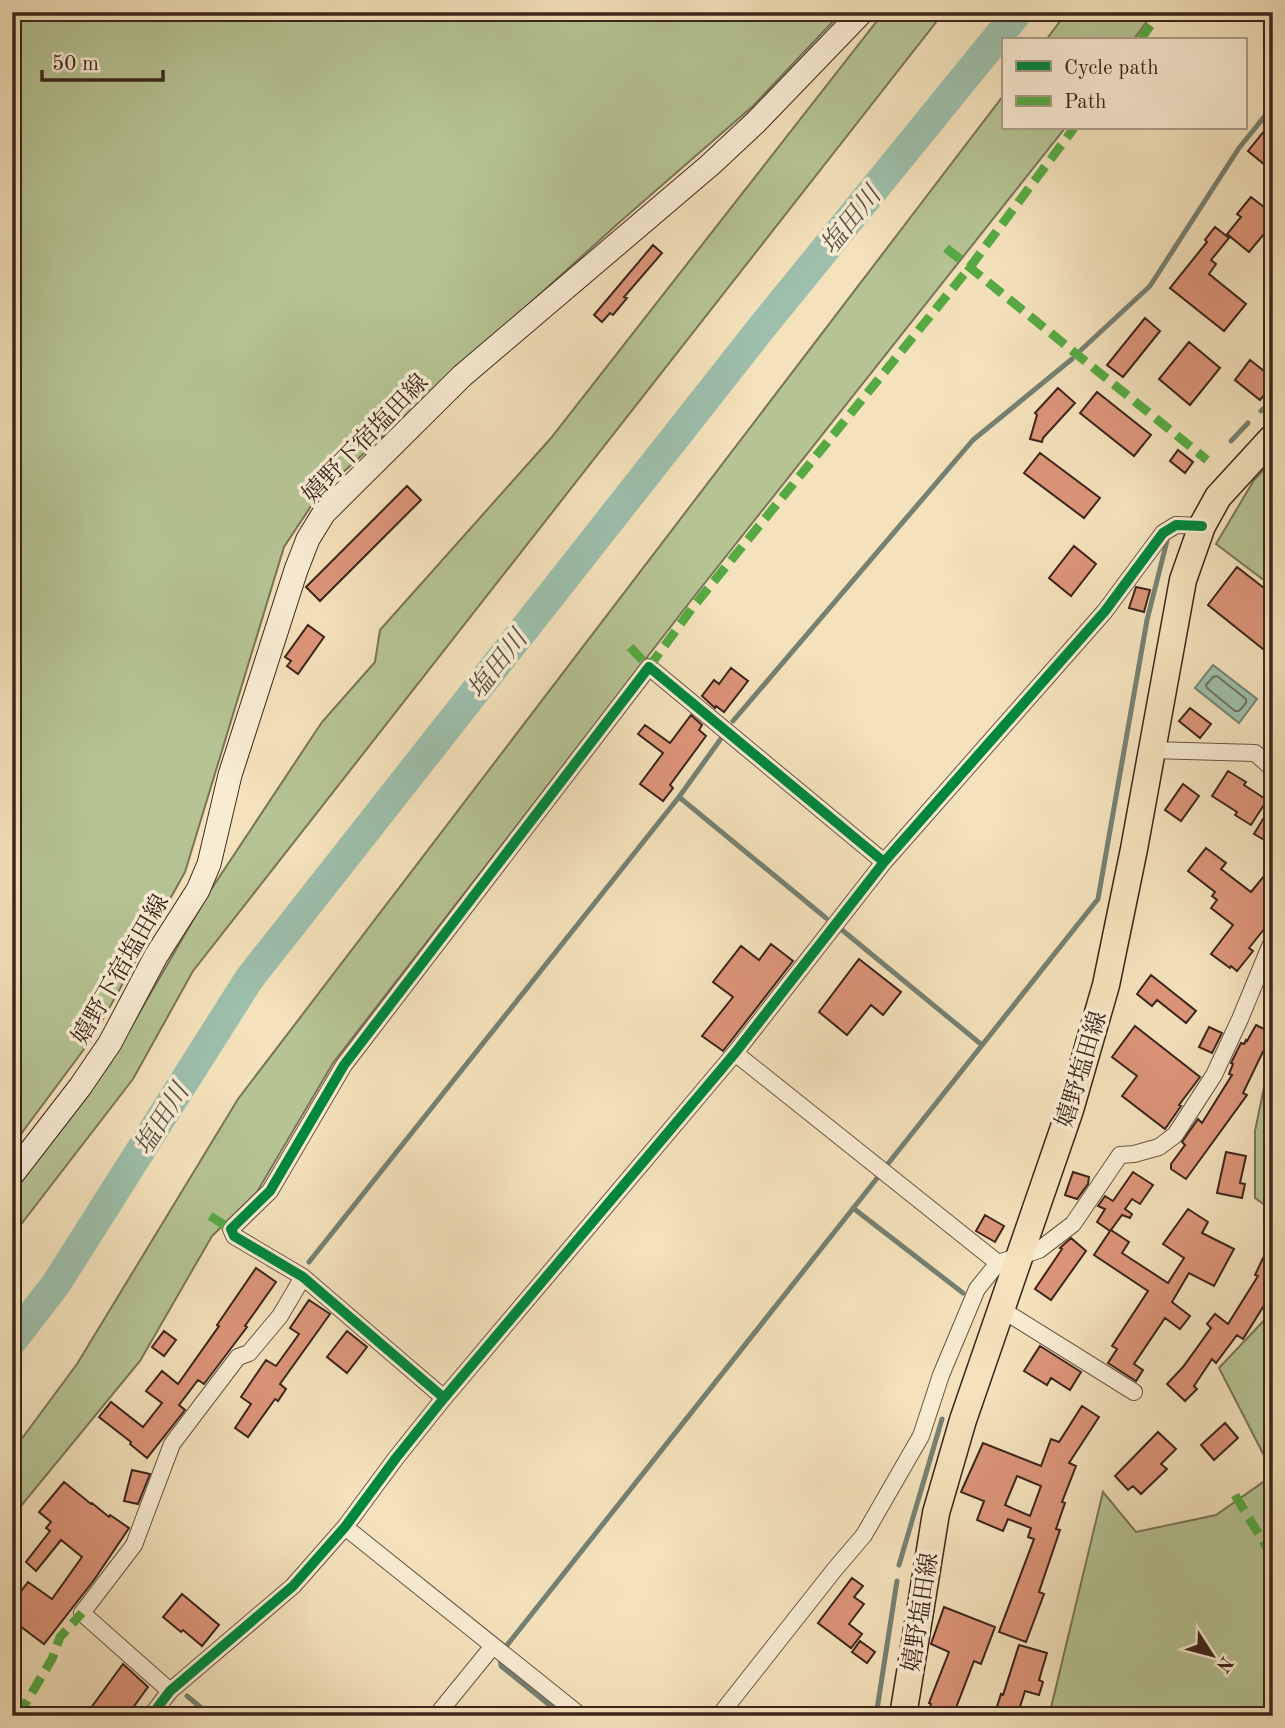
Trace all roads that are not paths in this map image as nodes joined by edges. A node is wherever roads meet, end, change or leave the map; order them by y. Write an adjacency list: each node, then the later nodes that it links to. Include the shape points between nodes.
1 (862, 12): 9 (main road, 嬉野下宿塩田線, via 710,165 462,376 324,513 296,570 198,890 156,956 110,1043)
2 (1273, 437): 3 (main road, 嬉野塩田線, via 1218,497)
3 (1202, 526): 4 (main road, 嬉野塩田線, via 1183,580); 6 (street, via 1176,526 1163,533 1105,611)
4 (1152, 750): 5 (street, via 1255,753); 10 (main road, 嬉野塩田線, via 1106,985 1070,1110)
5 (1273, 769)
6 (884, 862): 8 (street); 11 (street, via 649,667 344,1065 270,1191 232,1229 234,1236)
7 (1273, 939): 10 (street, via 1214,1075 1175,1135 1159,1147 1120,1155 1073,1224 1039,1250)
8 (736, 1053): 10 (street); 14 (street)
9 (12, 1175)
10 (1008, 1260): 12 (main road, 嬉野塩田線); 21 (street, via 977,1289 921,1436 864,1535)
11 (303, 1277): 14 (street); 17 (street, via 280,1315 249,1353 238,1357 172,1444 134,1545 82,1613)
12 (1001, 1310): 13 (street); 22 (main road, 嬉野塩田線, via 936,1513)
13 (1135, 1392)
14 (444, 1398): 15 (street)
15 (345, 1527): 16 (street); 17 (street, via 293,1586)
16 (500, 1651): 19 (street); 20 (street)
17 (170, 1691): 18 (street)
18 (151, 1716)
19 (436, 1716)
20 (580, 1716)
21 (719, 1716)
22 (903, 1716)

